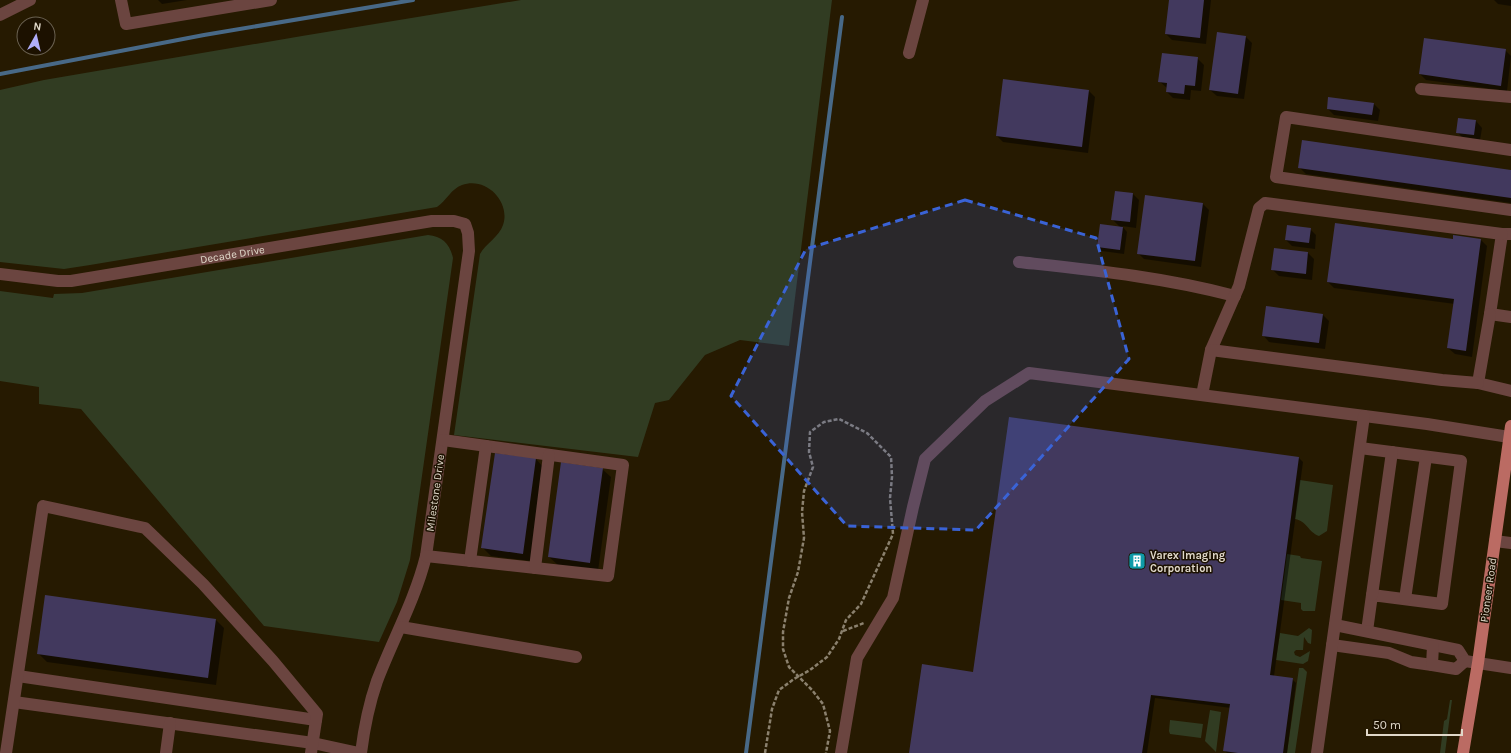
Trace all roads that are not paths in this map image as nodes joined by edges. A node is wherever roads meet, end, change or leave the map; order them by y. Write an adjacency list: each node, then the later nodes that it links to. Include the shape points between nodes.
1 (30, 0): 5 (street)
2 (121, 0): 3 (street, via 126,24)
3 (271, 0)
4 (922, 0): 6 (street)
5 (0, 14)
6 (909, 53)
7 (1421, 89): 8 (street)
8 (1511, 97)
9 (1511, 150): 10 (street, via 1286,116 1276,177)
10 (1511, 210)
11 (465, 224): 14 (street, Decade Drive, via 432,221 71,281); 24 (street, Milestone Drive, via 470,242 469,252)
12 (1507, 234): 15 (street, via 1265,203 1259,208); 16 (street)
13 (1019, 262): 15 (street, via 1120,272 1194,285)
14 (0, 274)
15 (1235, 296): 18 (street)
16 (1490, 314): 17 (street); 19 (street)
17 (1511, 317)
18 (1211, 350): 19 (street); 21 (street)
19 (1478, 383): 20 (street)
20 (1511, 391)
21 (1202, 396): 22 (street); 56 (street, via 1028,373 985,401 925,458 893,598 857,658)
22 (1364, 416): 23 (street); 26 (street)
23 (1510, 432): 30 (main road, Pioneer Road)
24 (443, 440): 25 (street); 33 (street, Milestone Drive)
25 (486, 446): 28 (street); 34 (street)
26 (1360, 448): 27 (street); 38 (street)
27 (1392, 452): 29 (street); 36 (street)
28 (549, 455): 35 (street); 35 (street, via 623,466 608,576)
29 (1426, 457): 37 (street); 37 (street, via 1461,462 1442,604)
30 (1507, 477): 31 (main road, Pioneer Road)
31 (1495, 541): 32 (street); 45 (main road, Pioneer Road)
32 (1511, 543)
33 (426, 556): 34 (street); 39 (street, Milestone Drive, via 416,593)
34 (470, 561): 35 (street)
35 (535, 568)
36 (1372, 595): 37 (street); 40 (street)
37 (1405, 599)
38 (1335, 625): 40 (street); 41 (street)
39 (401, 627): 43 (street); 55 (street, Milestone Drive, via 376,683)
40 (1367, 631): 42 (street)
41 (1332, 645): 46 (street, via 1389,653 1411,662); 57 (street)
42 (1433, 646): 44 (street, via 1458,650); 46 (street)
43 (576, 657)
44 (1465, 660): 45 (street); 46 (street, via 1456,669)
45 (1478, 663): 47 (street); 58 (main road, Pioneer Road)
46 (1432, 665)
47 (1511, 668)
48 (18, 676): 49 (street); 50 (street); 50 (street, via 43,506 145,528 203,584 273,661 317,714)
49 (14, 702): 51 (street); 53 (street)
50 (316, 720): 52 (street)
51 (170, 723): 52 (street); 54 (street)
52 (312, 748): 55 (street)
53 (6, 753)
54 (166, 753)
55 (360, 753)
56 (841, 753)
57 (1317, 753)
58 (1463, 753)

